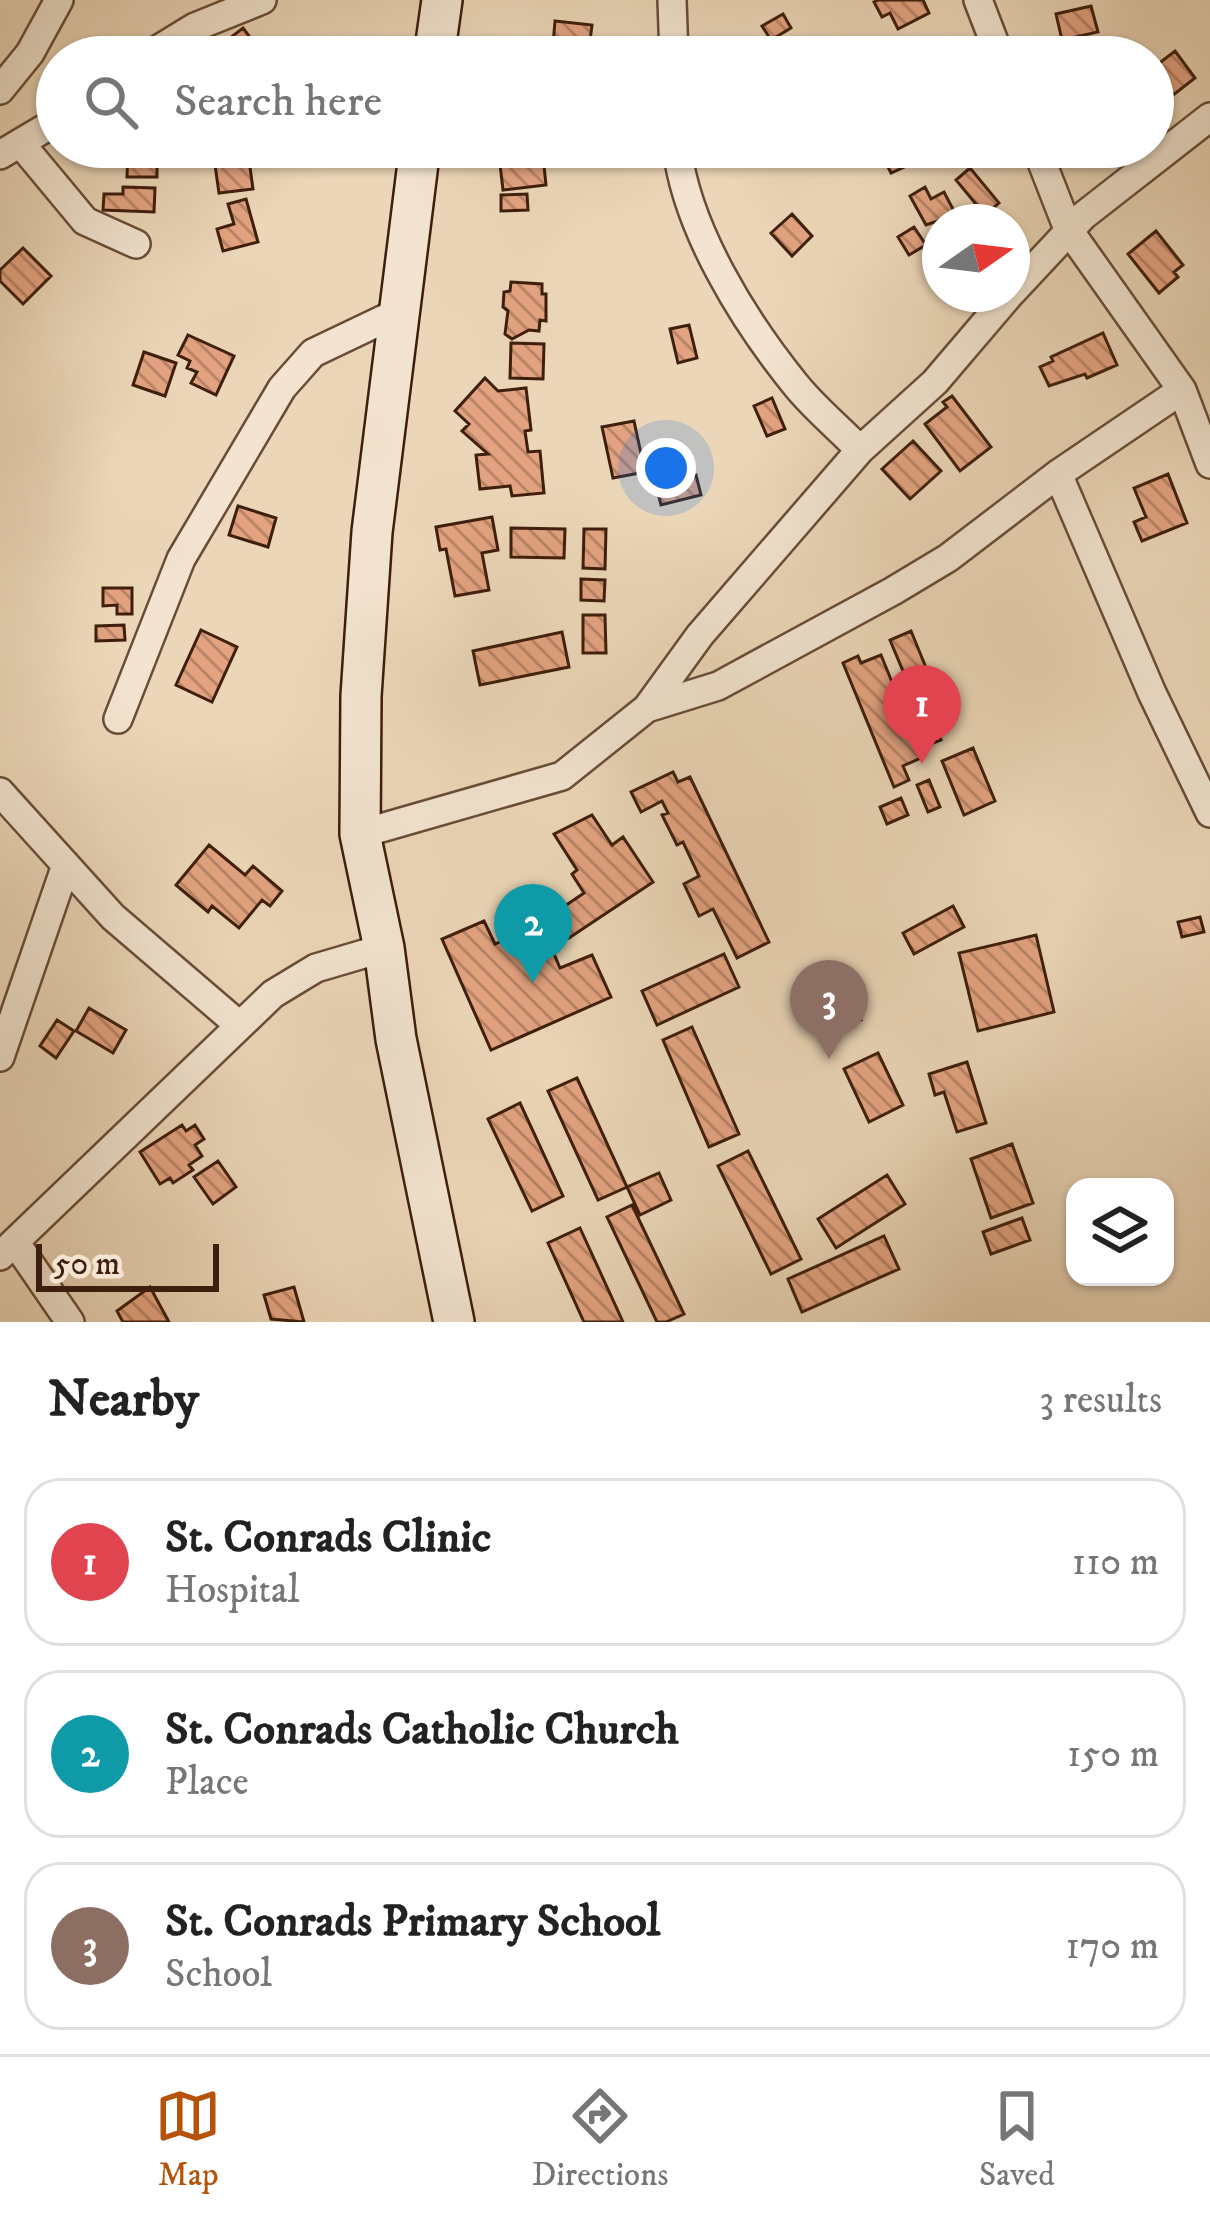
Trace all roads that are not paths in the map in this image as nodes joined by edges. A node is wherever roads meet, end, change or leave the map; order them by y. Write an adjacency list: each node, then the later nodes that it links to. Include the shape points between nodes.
1 (59, 0): 6 (street)
2 (262, 0): 7 (street)
3 (442, 0): 8 (main road)
4 (672, 0): 9 (street)
5 (978, 0): 10 (street)
6 (39, 36)
7 (180, 36)
8 (437, 36)
9 (673, 36)
10 (992, 36)
11 (36, 42): 12 (street)
12 (0, 89)
13 (1210, 117): 15 (street)
14 (36, 134): 16 (street)
15 (1174, 146)
16 (10, 150): 22 (street, via 85,220)
17 (417, 168): 24 (main road)
18 (679, 168): 27 (street, via 742,308 796,387)
19 (1044, 168): 21 (street)
20 (1146, 168): 21 (street)
21 (1069, 229): 23 (street); 26 (street)
22 (136, 244)
23 (1030, 272)
24 (399, 312): 31 (street, via 313,353 281,388 181,559); 34 (main road, via 372,532)
25 (995, 312): 27 (street, via 935,382)
26 (1182, 390): 28 (street); 29 (street)
27 (860, 450): 30 (street)
28 (1210, 464)
29 (1058, 474): 30 (street, via 893,591 718,686); 33 (street)
30 (647, 708): 34 (street, via 562,776)
31 (118, 718)
32 (0, 792): 35 (street)
33 (1210, 813)
34 (361, 834): 36 (main road)
35 (66, 866): 37 (street); 38 (street)
36 (384, 948): 37 (street, via 316,968); 41 (main road)
37 (238, 1025): 39 (street)
38 (0, 1057)
39 (7, 1249): 40 (street)
40 (70, 1322)
41 (454, 1322)

